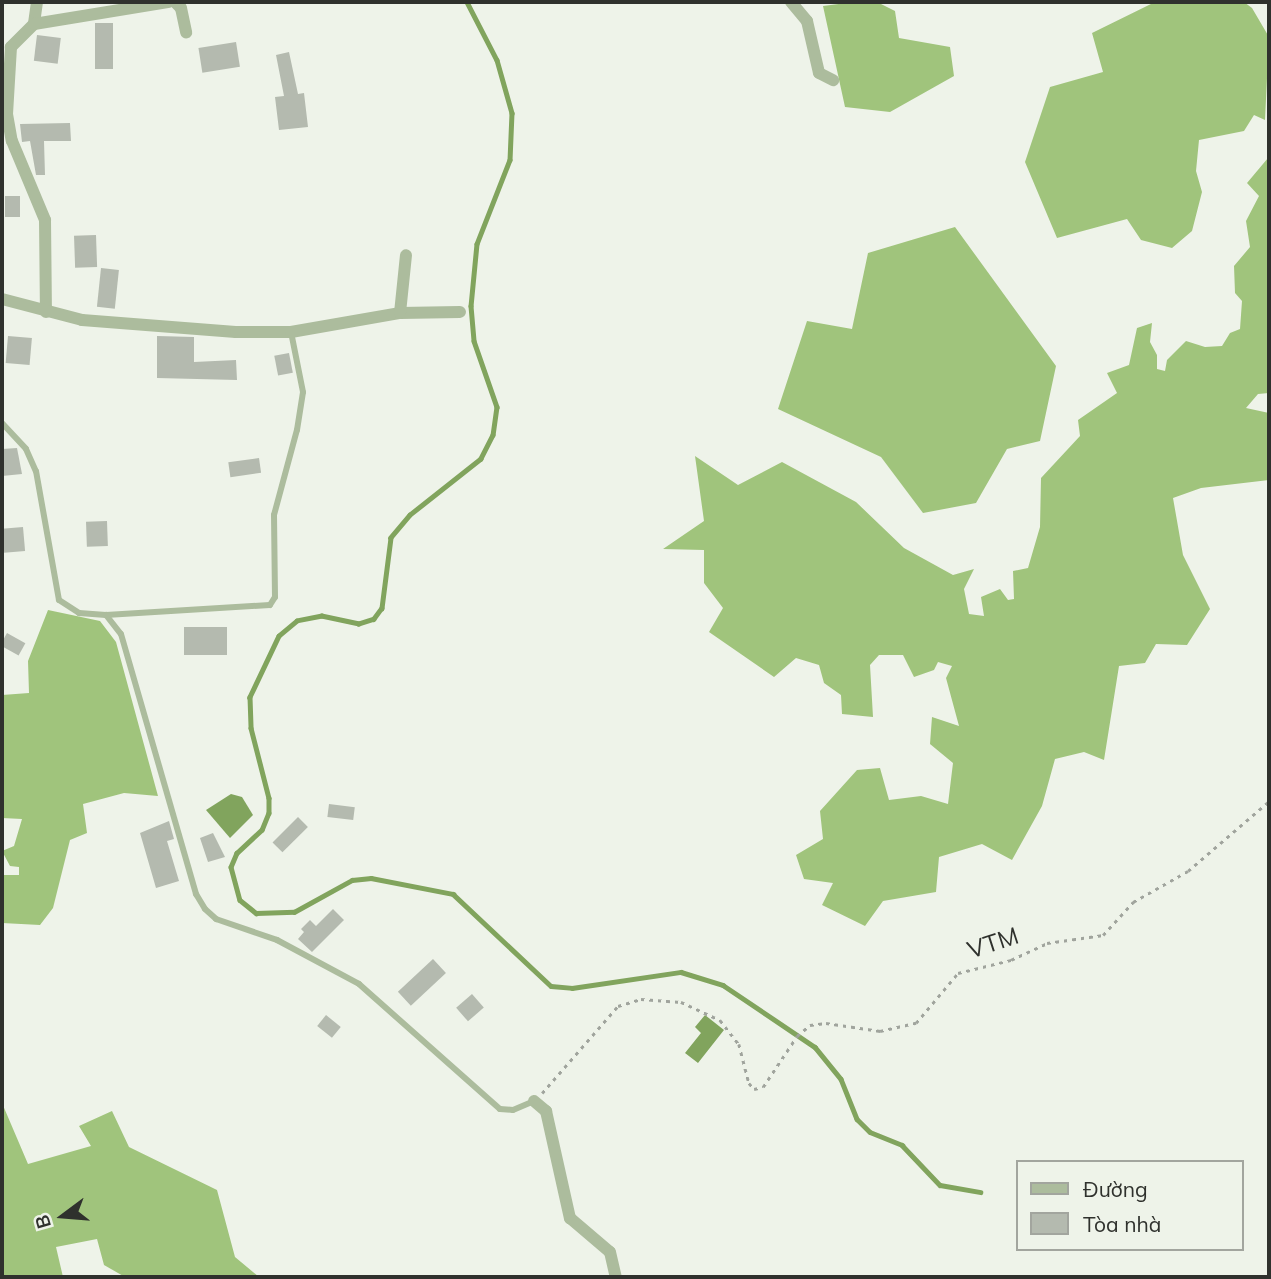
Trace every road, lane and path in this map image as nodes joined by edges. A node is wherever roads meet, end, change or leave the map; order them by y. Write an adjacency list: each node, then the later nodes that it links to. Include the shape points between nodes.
1 (37, 2): 5 (street)
2 (169, 2): 5 (street)
3 (175, 2): 6 (street, via 181,8)
4 (790, 2): 7 (street, via 807,21 819,73)
5 (34, 24): 10 (street, via 11,47 7,114 12,141 45,220)
6 (186, 32)
7 (834, 80)
8 (406, 255): 12 (street)
9 (2, 299): 10 (street)
10 (46, 312): 13 (street, via 143,326)
11 (460, 312): 12 (street)
12 (400, 313): 13 (street)
13 (291, 332): 15 (lane, via 303,392 298,430 274,515 275,597 270,605)
14 (2, 423): 15 (lane, via 26,449 36,471 59,600 79,612)
15 (106, 615): 17 (lane, via 125,645 196,894 205,909 216,919 276,940 359,984 489,1102 513,1110)
16 (1269, 801): 17 (path, VTM, via 1188,871 1133,902 1103,935 1047,943 1011,960 958,973 916,1023 880,1031 810,1025 797,1036 763,1087 754,1089 749,1083 739,1044 720,1020 681,1002 641,999 618,1006)
17 (534, 1101): 18 (street, via 546,1111 570,1218 610,1252)
18 (616, 1277)

